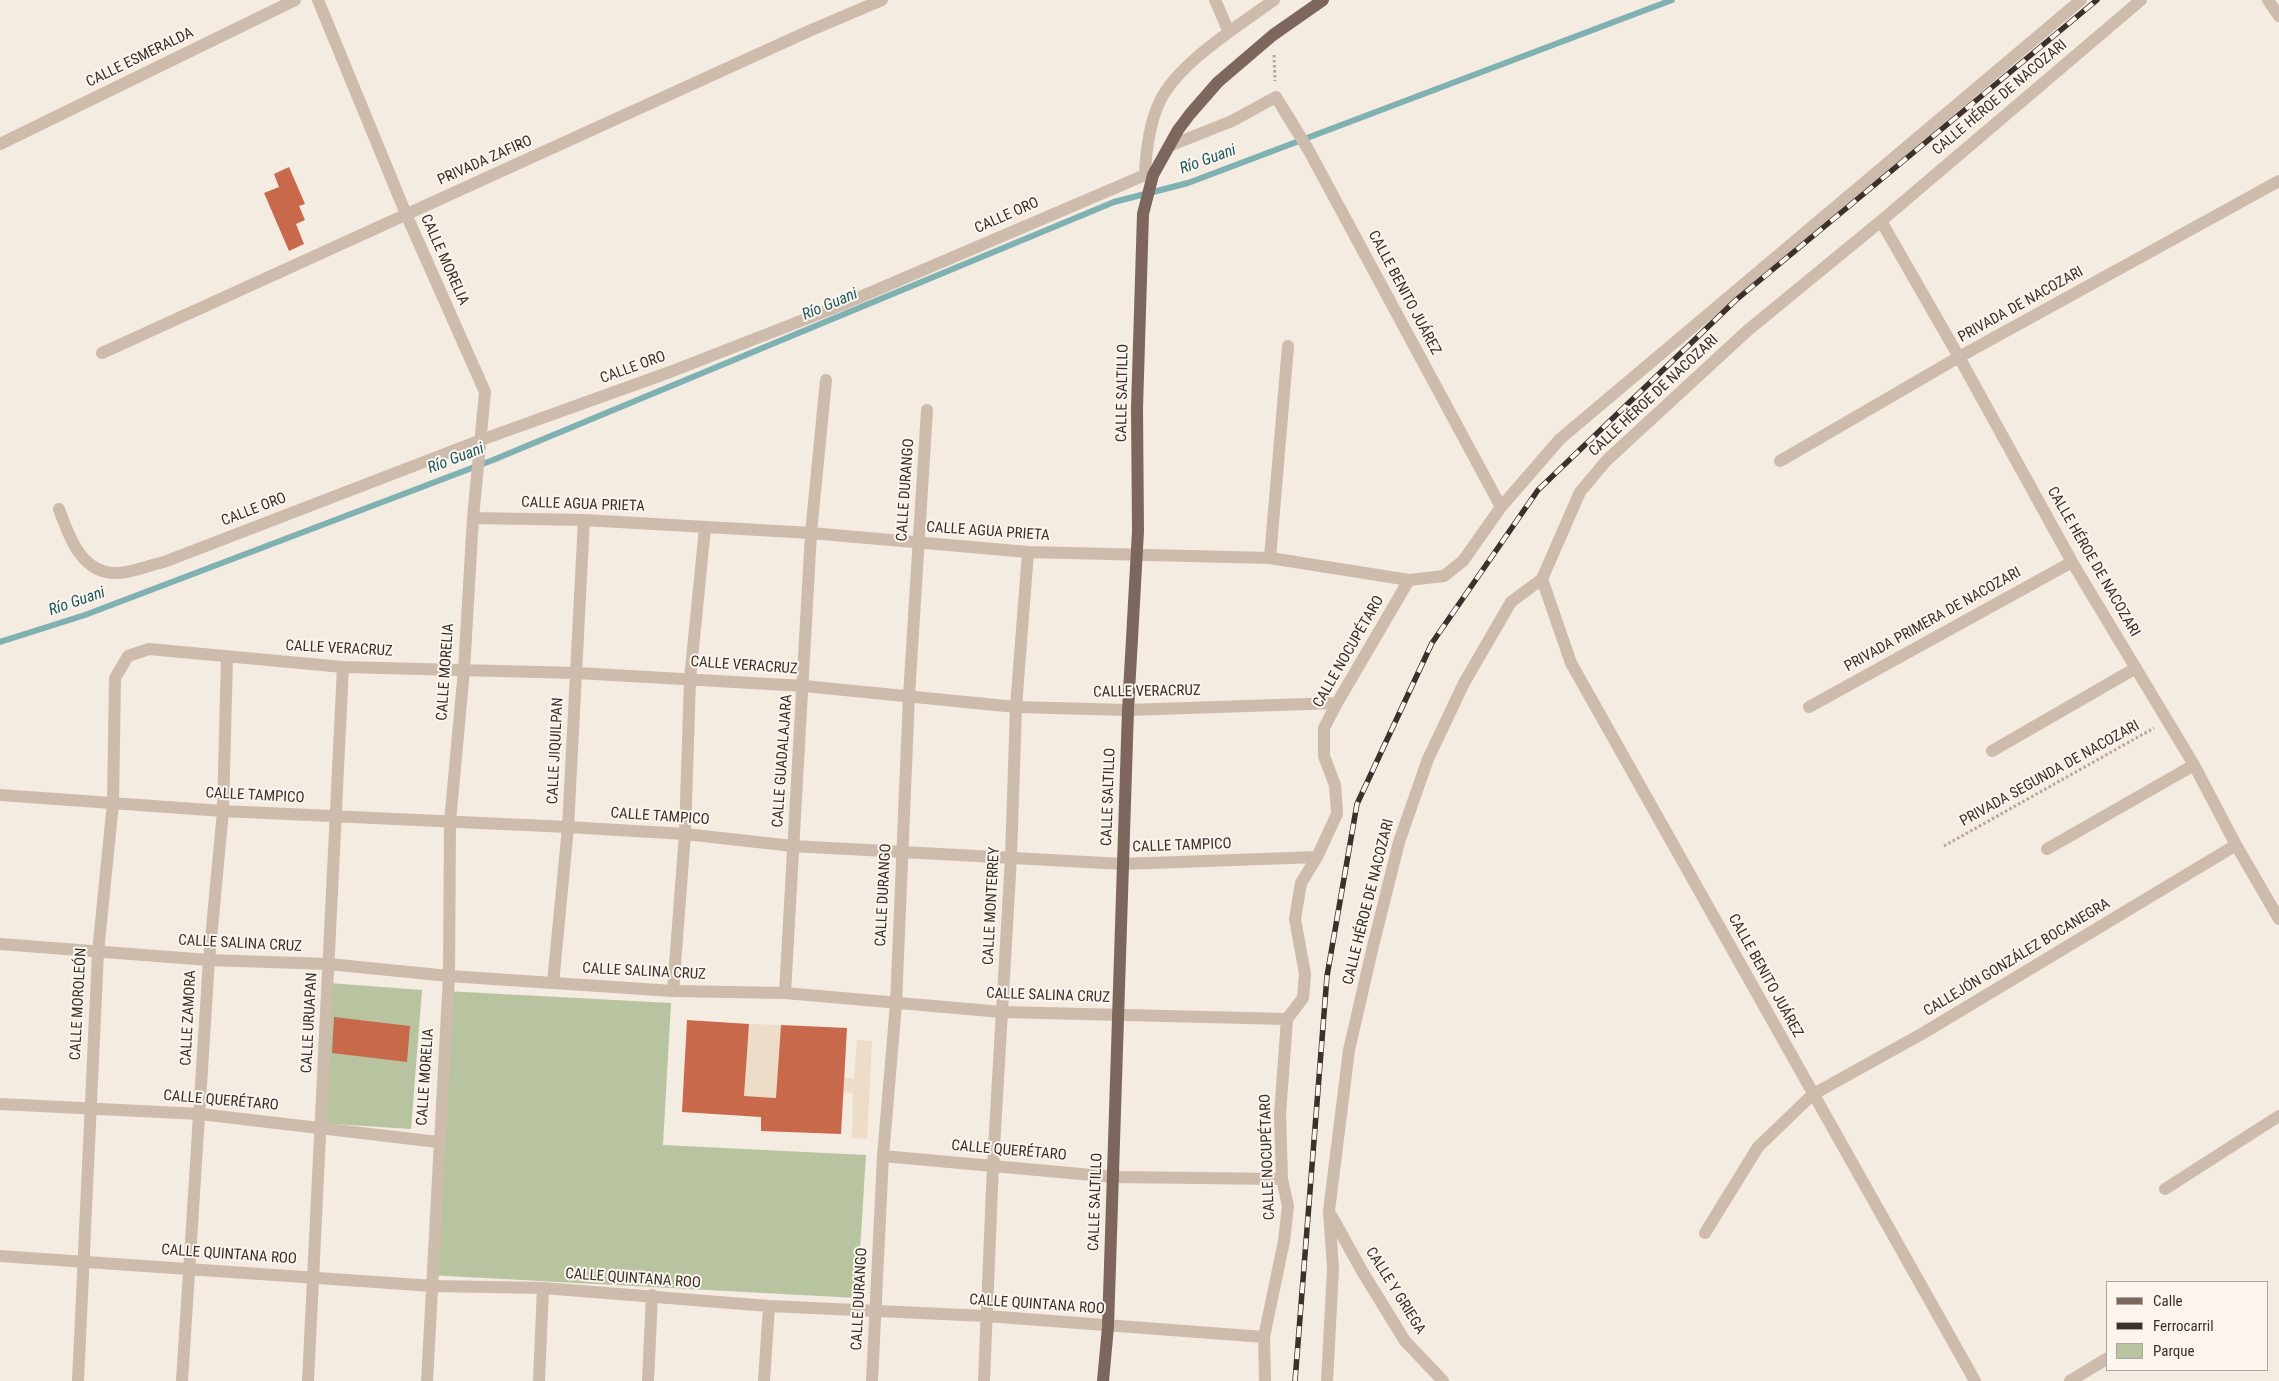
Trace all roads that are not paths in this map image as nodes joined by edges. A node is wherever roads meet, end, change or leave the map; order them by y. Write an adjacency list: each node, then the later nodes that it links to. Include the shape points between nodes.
1 (295, 0): 12 (street, CALLE ESMERALDA)
2 (318, 0): 16 (street, CALLE MORELIA)
3 (882, 0): 16 (street, PRIVADA ZAFIRO)
4 (1215, 0): 11 (street)
5 (1274, 0): 11 (street)
6 (1324, 0): 13 (main road, CALLE SALTILLO, via 1273,35 1218,82 1190,114)
7 (2081, 0): 25 (street, CALLE AGUA PRIETA, via 1560,439)
8 (2141, 0): 17 (street, CALLE HÉROE DE NACOZARI)
9 (2268, 0): 10 (street)
10 (2279, 16)
11 (1230, 32): 14 (street, via 1181,71 1160,99 1150,128)
12 (0, 144)
13 (1169, 146): 14 (main road, CALLE SALTILLO); 25 (street, CALLE BENITO JUÁREZ, via 1232,121 1276,97 1308,149)
14 (1149, 178): 23 (street, CALLE ORO, via 839,306 670,372); 33 (main road, CALLE SALTILLO, via 1142,214)
15 (2279, 181): 20 (street, PRIVADA DE NACOZARI)
16 (406, 214): 19 (street, PRIVADA ZAFIRO); 23 (street, CALLE MORELIA, via 485,392)
17 (1880, 221): 20 (street, CALLE HÉROE DE NACOZARI); 36 (street, CALLE HÉROE DE NACOZARI, via 1747,331 1606,460 1580,492)
18 (1288, 346): 34 (street)
19 (102, 353)
20 (1959, 357): 24 (street, PRIVADA DE NACOZARI); 35 (street, CALLE HÉROE DE NACOZARI)
21 (826, 380): 30 (street, CALLE GUADALAJARA)
22 (927, 410): 31 (street, CALLE DURANGO)
23 (481, 440): 26 (street, CALLE ORO, via 164,562 118,573 102,571 87,563); 27 (street, CALLE MORELIA)
24 (1780, 461)
25 (1501, 507): 37 (street, CALLE AGUA PRIETA, via 1463,561 1444,576)
26 (58, 509)
27 (473, 518): 28 (street, CALLE AGUA PRIETA); 42 (street, CALLE MORELIA)
28 (584, 520): 29 (street, CALLE AGUA PRIETA); 43 (street, CALLE JIQUILPAN)
29 (705, 528): 30 (street, CALLE AGUA PRIETA); 44 (street)
30 (811, 533): 31 (street, CALLE AGUA PRIETA); 45 (street, CALLE GUADALAJARA)
31 (919, 544): 32 (street, CALLE AGUA PRIETA); 46 (street, CALLE DURANGO)
32 (1028, 552): 33 (street, CALLE AGUA PRIETA); 48 (street, CALLE MONTERREY)
33 (1136, 554): 34 (street, CALLE AGUA PRIETA); 50 (main road, CALLE SALTILLO)
34 (1270, 558): 37 (street, CALLE AGUA PRIETA)
35 (2072, 562): 41 (street, CALLE HÉROE DE NACOZARI); 49 (street, PRIVADA PRIMERA DE NACOZARI)
36 (1542, 579): 80 (street, CALLE BENITO JUÁREZ, via 1571,663); 92 (street, CALLE HÉROE DE NACOZARI, via 1511,602 1464,683 1428,759 1398,842 1349,1050)
37 (1409, 580): 47 (street, CALLE NOCUPÉTARO)
38 (149, 649): 39 (street, CALLE VERACRUZ); 54 (street, CALLE MOROLEÓN, via 128,656 115,678)
39 (227, 657): 40 (street, CALLE VERACRUZ); 55 (street, CALLE ZAMORA)
40 (343, 668): 42 (street, CALLE VERACRUZ); 56 (street, CALLE URUAPAN)
41 (2136, 668): 51 (street); 52 (street, CALLE HÉROE DE NACOZARI)
42 (464, 670): 43 (street, CALLE VERACRUZ); 57 (street, CALLE MORELIA)
43 (577, 673): 44 (street, CALLE VERACRUZ); 58 (street, CALLE JIQUILPAN)
44 (690, 679): 45 (street, CALLE VERACRUZ); 59 (street)
45 (804, 686): 46 (street, CALLE VERACRUZ); 60 (street, CALLE GUADALAJARA)
46 (909, 696): 48 (street, CALLE VERACRUZ); 63 (street, CALLE DURANGO)
47 (1337, 703): 50 (street, CALLE VERACRUZ); 65 (street, CALLE NOCUPÉTARO, via 1324,728 1324,756 1334,786 1337,814)
48 (1016, 707): 50 (street, CALLE VERACRUZ); 64 (street, CALLE MONTERREY)
49 (1810, 707)
50 (1128, 710): 66 (main road, CALLE SALTILLO)
51 (1992, 751)
52 (2194, 765): 61 (street, CALLE HÉROE DE NACOZARI); 62 (street)
53 (0, 795): 54 (street, CALLE TAMPICO)
54 (113, 803): 55 (street, CALLE TAMPICO); 69 (street, CALLE MOROLEÓN)
55 (223, 811): 56 (street, CALLE TAMPICO); 70 (street, CALLE ZAMORA)
56 (336, 816): 57 (street, CALLE TAMPICO); 71 (street, CALLE URUAPAN)
57 (450, 822): 58 (street, CALLE TAMPICO); 72 (street, CALLE MORELIA)
58 (568, 827): 59 (street, CALLE TAMPICO); 73 (street, CALLE JIQUILPAN)
59 (685, 834): 60 (street, CALLE TAMPICO); 74 (street)
60 (794, 846): 63 (street, CALLE TAMPICO); 75 (street, CALLE GUADALAJARA)
61 (2236, 846): 67 (street, CALLE HÉROE DE NACOZARI); 80 (street, CALLEJÓN GONZÁLEZ BOCANEGRA, via 1925,1032)
62 (2047, 849)
63 (903, 852): 64 (street, CALLE TAMPICO); 76 (street, CALLE DURANGO)
64 (1012, 857): 66 (street, CALLE TAMPICO); 77 (street, CALLE MONTERREY)
65 (1317, 858): 66 (street, CALLE TAMPICO); 79 (street, CALLE NOCUPÉTARO, via 1301,883 1295,919 1305,974 1303,998)
66 (1123, 864): 78 (main road, CALLE SALTILLO)
67 (2279, 919)
68 (0, 944): 69 (street, CALLE SALINA CRUZ)
69 (98, 952): 70 (street, CALLE SALINA CRUZ); 82 (street, CALLE MOROLEÓN)
70 (209, 960): 71 (street, CALLE SALINA CRUZ); 83 (street, CALLE ZAMORA)
71 (329, 964): 72 (street, CALLE SALINA CRUZ); 85 (street, CALLE URUAPAN)
72 (449, 976): 73 (street, CALLE SALINA CRUZ); 86 (street, CALLE MORELIA)
73 (553, 984): 74 (street, CALLE SALINA CRUZ)
74 (674, 991): 75 (street, CALLE SALINA CRUZ)
75 (785, 993): 76 (street, CALLE SALINA CRUZ)
76 (896, 1004): 77 (street, CALLE SALINA CRUZ); 87 (street, CALLE DURANGO)
77 (1002, 1012): 78 (street, CALLE SALINA CRUZ); 88 (street, CALLE MONTERREY)
78 (1118, 1015): 79 (street, CALLE SALINA CRUZ); 89 (main road, CALLE SALTILLO)
79 (1287, 1019): 90 (street, CALLE NOCUPÉTARO, via 1280,1114)
80 (1812, 1095): 93 (street, CALLEJÓN GONZÁLEZ BOCANEGRA, via 1758,1147); 120 (street, CALLE BENITO JUÁREZ)
81 (0, 1104): 82 (street, CALLE QUERÉTARO)
82 (90, 1107): 83 (street, CALLE QUERÉTARO); 95 (street, CALLE MOROLEÓN)
83 (200, 1114): 85 (street, CALLE QUERÉTARO); 96 (street, CALLE ZAMORA)
84 (2279, 1116): 91 (street)
85 (321, 1127): 86 (street, CALLE QUERÉTARO); 97 (street, CALLE URUAPAN)
86 (438, 1142): 98 (street, CALLE MORELIA)
87 (883, 1156): 88 (street, CALLE QUERÉTARO); 102 (street, CALLE DURANGO)
88 (993, 1165): 89 (street, CALLE QUERÉTARO); 103 (street, CALLE MONTERREY)
89 (1114, 1177): 90 (street, CALLE QUERÉTARO); 104 (main road, CALLE SALTILLO)
90 (1282, 1179): 105 (street, CALLE NOCUPÉTARO, via 1288,1206 1274,1299)
91 (2166, 1189)
92 (1329, 1211): 118 (street, CALLE HÉROE DE NACOZARI, via 1333,1269); 119 (street, CALLE Y GRIEGA, via 1405,1341)
93 (1705, 1233)
94 (0, 1256): 95 (street, CALLE QUINTANA ROO)
95 (85, 1262): 96 (street, CALLE QUINTANA ROO); 107 (street, CALLE MOROLEÓN)
96 (190, 1268): 97 (street, CALLE QUINTANA ROO); 108 (street, CALLE ZAMORA)
97 (313, 1277): 98 (street, CALLE QUINTANA ROO); 109 (street, CALLE URUAPAN)
98 (433, 1286): 99 (street, CALLE QUINTANA ROO); 110 (street, CALLE MORELIA)
99 (543, 1288): 100 (street, CALLE QUINTANA ROO); 111 (street)
100 (652, 1295): 101 (street, CALLE QUINTANA ROO); 112 (street)
101 (768, 1306): 102 (street, CALLE QUINTANA ROO); 113 (street)
102 (876, 1312): 103 (street, CALLE QUINTANA ROO); 114 (street, CALLE DURANGO)
103 (986, 1316): 104 (street, CALLE QUINTANA ROO); 115 (street, CALLE MONTERREY)
104 (1108, 1327): 105 (street, CALLE QUINTANA ROO); 116 (main road, CALLE SALTILLO)
105 (1264, 1337): 117 (street, CALLE NOCUPÉTARO)
106 (2106, 1359): 121 (street)
107 (78, 1381)
108 (182, 1381)
109 (308, 1381)
110 (427, 1381)
111 (539, 1381)
112 (648, 1381)
113 (764, 1381)
114 (872, 1381)
115 (984, 1381)
116 (1103, 1381)
117 (1265, 1381)
118 (1326, 1381)
119 (1444, 1381)
120 (1975, 1381)
121 (2070, 1381)

